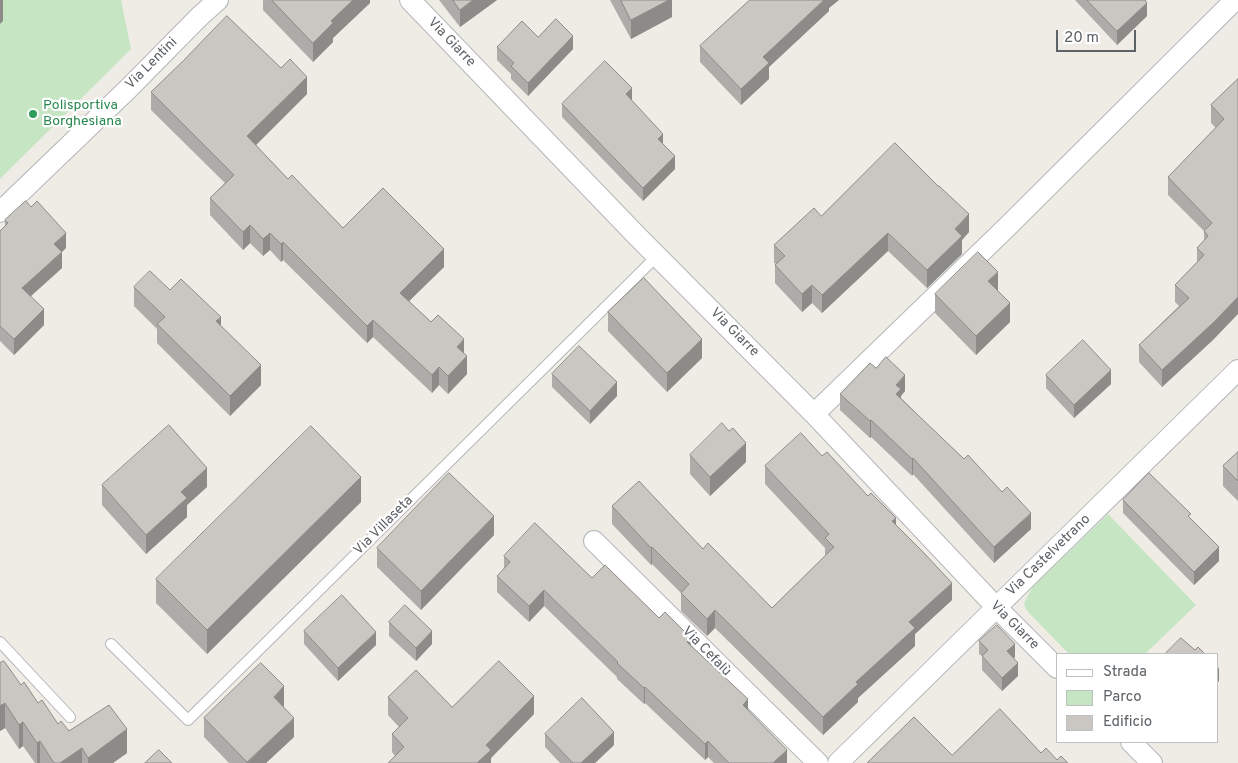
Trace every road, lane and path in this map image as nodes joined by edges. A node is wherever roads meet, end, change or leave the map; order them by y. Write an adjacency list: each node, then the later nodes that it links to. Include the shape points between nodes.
1 (218, 0): 4 (street, Via Lentini)
2 (410, 0): 5 (street, Via Giarre)
3 (1235, 0): 7 (street)
4 (0, 212)
5 (658, 256): 7 (street, Via Giarre); 11 (lane, Via Villaseta, via 188,720)
6 (1238, 370): 9 (street, Via Castelvetrano)
7 (814, 414): 9 (street, Via Giarre)
8 (594, 541): 15 (street, Via Cefalù)
9 (996, 607): 12 (street, Via Giarre); 16 (street, Via Castelvetrano)
10 (0, 642): 13 (lane)
11 (110, 644)
12 (1056, 667)
13 (70, 717)
14 (1132, 743): 17 (street)
15 (818, 763)
16 (838, 763)
17 (1152, 763)

